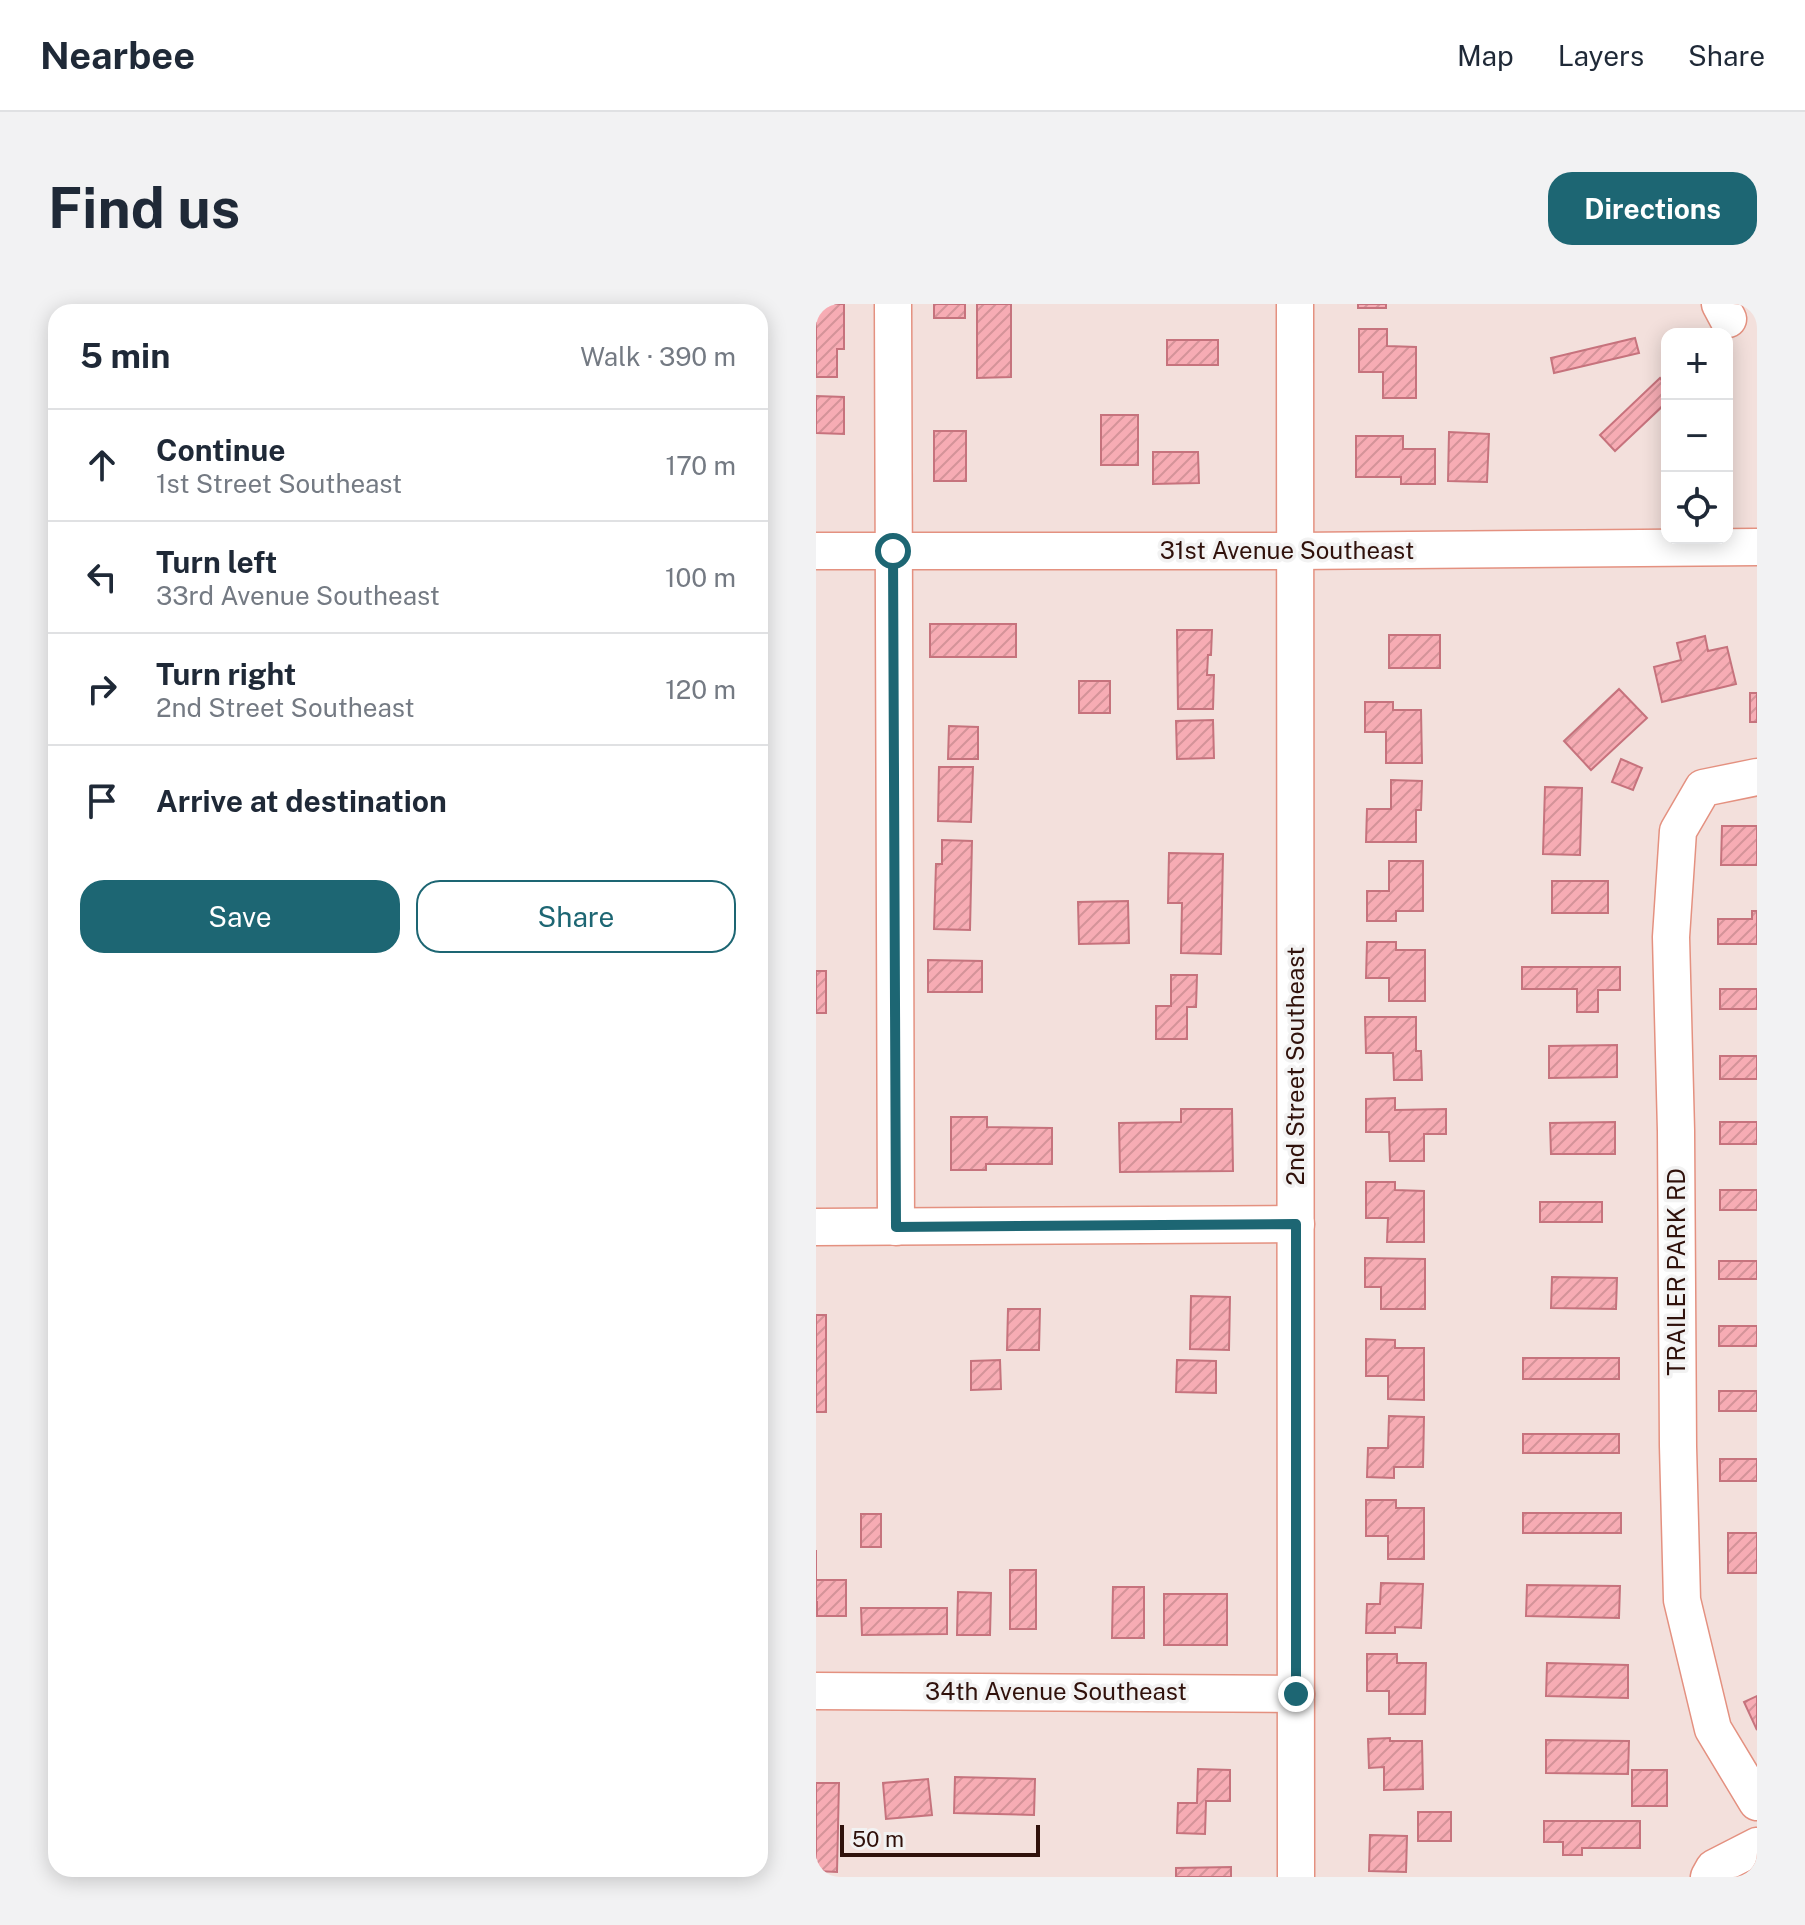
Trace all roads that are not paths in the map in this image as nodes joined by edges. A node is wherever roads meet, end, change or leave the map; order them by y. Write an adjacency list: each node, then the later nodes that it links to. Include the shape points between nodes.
1 (893, 304): 5 (street)
2 (1295, 304): 6 (street, 2nd Street Southeast)
3 (1757, 547): 6 (street, 31st Avenue Southeast)
4 (816, 551): 5 (street, 31st Avenue Southeast)
5 (893, 551): 6 (street, 31st Avenue Southeast); 10 (street)
6 (1295, 551): 8 (street, 2nd Street Southeast)
7 (1757, 777): 13 (street, TRAILER PARK RD, via 1703,788 1678,831 1671,937 1682,1600 1713,1729)
8 (1296, 1224): 10 (street); 12 (street, 2nd Street Southeast)
9 (816, 1227): 10 (street)
10 (896, 1227)
11 (816, 1691): 12 (street, 34th Avenue Southeast)
12 (1296, 1694): 15 (street, 2nd Street Southeast)
13 (1757, 1802)
14 (1757, 1846): 16 (street, via 1714,1868)
15 (1296, 1877)
16 (1709, 1877)

